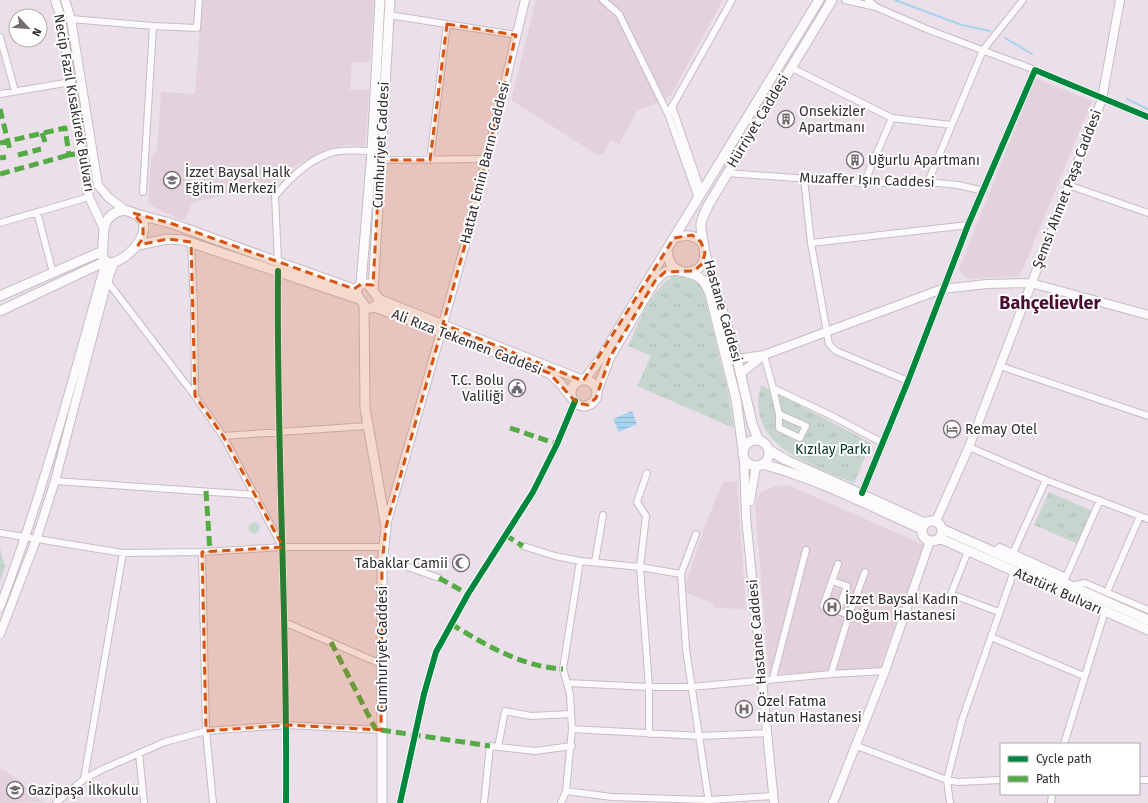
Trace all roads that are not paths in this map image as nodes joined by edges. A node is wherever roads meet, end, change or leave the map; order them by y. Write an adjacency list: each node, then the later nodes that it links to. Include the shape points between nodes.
1 (55, 0): 25 (main road, Necip Fazıl Kısakürek Bulvarı, via 61,18)
2 (66, 0): 17 (main road, Necip Fazıl Kısakürek Bulvarı)
3 (199, 0): 19 (street, via 197,28)
4 (380, 0): 34 (main road, Cumhuriyet Caddesi)
5 (390, 0): 16 (main road, Cumhuriyet Caddesi)
6 (525, 0): 20 (main road, Hattat Emin Barın Caddesi)
7 (603, 0): 30 (street, via 619,14)
8 (732, 0): 29 (street)
9 (819, 0): 45 (main road, Hürriyet Caddesi)
10 (832, 0): 23 (main road, Hürriyet Caddesi)
11 (845, 0): 15 (street)
12 (868, 0): 15 (street)
13 (1023, 0): 22 (street)
14 (1120, 0): 28 (main road, Şemsi Ahmet Paşa Caddesi)
15 (876, 8): 22 (street)
16 (389, 15): 18 (street); 36 (main road, Cumhuriyet Caddesi)
17 (71, 19): 19 (street); 48 (main road, Necip Fazıl Kısakürek Bulvarı, via 98,184 108,197)
18 (447, 24): 20 (street); 37 (street)
19 (153, 26): 44 (street)
20 (516, 35): 35 (main road, Hattat Emin Barın Caddesi)
21 (0, 37): 26 (street)
22 (983, 50): 24 (street); 33 (street)
23 (790, 67): 32 (street); 38 (main road, Hürriyet Caddesi)
24 (1035, 70): 28 (street); 43 (street)
25 (71, 82): 26 (street); 46 (main road, Necip Fazıl Kısakürek Bulvarı)
26 (15, 91): 27 (street)
27 (0, 94)
28 (1102, 99): 31 (street); 42 (main road, Şemsi Ahmet Paşa Caddesi)
29 (672, 106): 30 (street); 45 (street)
30 (668, 114): 45 (street)
31 (1148, 117)
32 (892, 118): 33 (street); 41 (street)
33 (951, 125): 40 (street)
34 (372, 150): 60 (street, via 335,152 316,160 289,179 275,196); 67 (main road, Cumhuriyet Caddesi)
35 (487, 159): 37 (street); 75 (main road, Hattat Emin Barın Caddesi)
36 (380, 160): 37 (street); 69 (main road, Cumhuriyet Caddesi)
37 (430, 160)
38 (726, 173): 39 (street, Muzaffer Işın Caddesi); 58 (main road, Hürriyet Caddesi, via 701,222)
39 (804, 178): 41 (street, Muzaffer Işın Caddesi); 55 (street)
40 (928, 182): 41 (street, Muzaffer Işın Caddesi); 43 (street, Muzaffer Işın Caddesi)
41 (864, 183)
42 (1068, 185): 49 (street); 66 (main road, Şemsi Ahmet Paşa Caddesi)
43 (984, 191): 51 (street)
44 (144, 192)
45 (700, 196): 53 (main road, Hürriyet Caddesi)
46 (89, 197): 47 (street); 52 (main road, Necip Fazıl Kısakürek Bulvarı)
47 (37, 212): 50 (street); 64 (street)
48 (130, 212): 52 (main road, via 116,211 110,215); 56 (main road, via 140,219 143,225 143,238); 60 (main road, via 173,224)
49 (1148, 213)
50 (0, 223)
51 (968, 225): 55 (street); 68 (street)
52 (103, 227): 59 (main road)
53 (674, 238): 57 (main road, Hürriyet Caddesi); 58 (main road, via 692,235 701,242)
54 (190, 242): 56 (main road, via 168,239); 62 (main road); 85 (street)
55 (811, 243): 76 (street)
56 (138, 245): 61 (main road)
57 (667, 249): 63 (main road, via 669,261); 81 (main road, Hürriyet Caddesi, via 601,358)
58 (705, 250): 63 (main road, via 702,264 698,268 688,272); 78 (main road, Hastane Caddesi)
59 (103, 251): 61 (main road, via 103,258); 64 (main road)
60 (278, 261): 67 (main road)
61 (109, 262): 65 (main road); 73 (main road); 115 (main road)
62 (278, 271): 71 (main road); 90 (street)
63 (680, 271): 84 (main road, via 665,272 655,281 610,357); 95 (main road, Hastane Caddesi, via 698,275 704,280 710,294 729,368)
64 (53, 273): 70 (main road)
65 (107, 281): 85 (street); 101 (main road)
66 (1031, 283): 68 (main road); 74 (main road); 79 (main road, Şemsi Ahmet Paşa Caddesi)
67 (359, 287): 69 (main road, via 368,284); 71 (main road, via 356,294)
68 (942, 289): 76 (main road); 82 (street)
69 (372, 291): 72 (main road)
70 (0, 296)
71 (362, 302): 72 (main road, Ali Rıza Tekemen Caddesi, via 370,308); 89 (main road, Cumhuriyet Caddesi)
72 (377, 303): 75 (main road, Ali Rıza Tekemen Caddesi)
73 (0, 311)
74 (1148, 315)
75 (442, 328): 81 (main road, Ali Rıza Tekemen Caddesi); 86 (main road, Ali Rıza Tekemen Caddesi, via 549,373); 110 (main road, Hattat Emin Barın Caddesi)
76 (827, 331): 77 (main road); 82 (street, via 829,344 836,351)
77 (764, 356): 78 (main road); 80 (main road); 83 (street)
78 (737, 359): 80 (main road, Hastane Caddesi)
79 (1000, 366): 88 (street); 94 (main road, Şemsi Ahmet Paşa Caddesi)
80 (741, 373): 92 (main road, Hastane Caddesi)
81 (583, 380): 84 (main road, via 594,384); 86 (main road, via 573,387)
82 (908, 381): 93 (street)
83 (773, 388): 87 (street); 93 (street)
84 (597, 391): 86 (main road, via 594,401 588,405 577,404)
85 (195, 396): 91 (street)
86 (572, 398)
87 (779, 414): 87 (street, via 779,428 800,438 806,426)
88 (1148, 416)
89 (367, 426): 90 (street); 110 (main road, Cumhuriyet Caddesi)
90 (279, 432): 91 (street); 120 (street)
91 (222, 436): 103 (street)
92 (758, 439): 95 (main road, via 748,442); 96 (main road, via 765,443)
93 (883, 443): 102 (street)
94 (969, 447): 100 (street); 108 (main road, Şemsi Ahmet Paşa Caddesi)
95 (743, 450): 97 (main road)
96 (769, 450): 98 (main road, via 768,458); 102 (main road)
97 (744, 460): 98 (main road, via 748,464); 111 (main road, Hastane Caddesi)
98 (759, 465): 109 (main road, via 778,468); 111 (main road, Hastane Caddesi, via 750,496)
99 (647, 473): 131 (street, via 637,502 646,516)
100 (1046, 480): 104 (street); 126 (street)
101 (55, 481): 103 (street); 116 (main road)
102 (862, 493): 109 (main road)
103 (256, 495): 120 (street)
104 (1100, 500): 106 (street); 126 (street, via 1066,577)
105 (603, 515): 128 (street)
106 (1140, 516): 107 (street); 138 (street)
107 (1148, 519)
108 (936, 521): 109 (main road); 114 (main road)
109 (924, 526): 117 (main road, via 923,535)
110 (386, 527): 118 (main road, Cumhuriyet Caddesi)
111 (748, 532): 155 (main road, Hastane Caddesi)
112 (0, 533): 115 (street)
113 (696, 534): 134 (street)
114 (941, 534): 117 (main road, via 934,541); 123 (main road, Atatürk Bulvarı); 125 (main road, Atatürk Bulvarı)
115 (26, 538): 116 (street); 139 (main road)
116 (36, 540): 124 (street); 148 (main road)
117 (930, 541): 151 (main road)
118 (383, 546): 120 (street); 130 (main road, Cumhuriyet Caddesi)
119 (523, 546): 127 (street)
120 (283, 547): 122 (street); 146 (street)
121 (806, 550): 154 (street)
122 (202, 552): 124 (street); 163 (street)
123 (968, 552): 132 (main road, Atatürk Bulvarı); 142 (street, via 951,594)
124 (123, 553): 172 (street)
125 (992, 553): 126 (street, via 1000,547); 137 (main road, Atatürk Bulvarı)
126 (1013, 553)
127 (580, 561): 128 (street); 156 (street, via 564,669)
128 (595, 562): 131 (street)
129 (838, 564): 136 (street)
130 (382, 565): 135 (street, via 405,566); 150 (main road, Cumhuriyet Caddesi)
131 (640, 567): 134 (street); 157 (street)
132 (1014, 571): 142 (street); 143 (main road, Atatürk Bulvarı)
133 (865, 572): 144 (street)
134 (681, 574): 158 (street)
135 (439, 578)
136 (832, 581): 141 (street, via 847,586); 141 (street, via 823,606)
137 (1069, 586): 138 (street, via 1085,583); 145 (main road, Atatürk Bulvarı)
138 (1107, 592): 140 (street)
139 (0, 607)
140 (1148, 610)
141 (838, 611): 144 (street)
142 (999, 612): 149 (street)
143 (1105, 612): 147 (main road, Atatürk Bulvarı); 153 (street)
144 (849, 615): 152 (street)
145 (1148, 620)
146 (284, 622): 150 (street); 160 (street)
147 (1148, 630)
148 (0, 634)
149 (991, 637): 153 (street); 173 (street, via 962,720)
150 (382, 664): 162 (main road, Cumhuriyet Caddesi)
151 (885, 671): 152 (street); 169 (main road)
152 (831, 674): 154 (street)
153 (1084, 676): 167 (street)
154 (774, 678): 155 (street)
155 (761, 680): 158 (street); 164 (main road, Hastane Caddesi)
156 (567, 682): 157 (street); 159 (street)
157 (649, 687): 158 (street); 165 (street)
158 (691, 687): 166 (street)
159 (571, 714): 161 (street); 170 (street, via 531,716 505,711)
160 (287, 725): 162 (street); 163 (street); 183 (street)
161 (572, 729): 165 (street); 168 (street)
162 (381, 730): 184 (main road, Cumhuriyet Caddesi)
163 (206, 731): 171 (street); 182 (street)
164 (768, 733): 166 (street); 178 (main road, Hastane Caddesi)
165 (649, 734): 166 (street)
166 (700, 736): 180 (street)
167 (1064, 743)
168 (572, 746): 170 (street, via 535,751); 175 (street)
169 (857, 746): 173 (street); 187 (main road)
170 (498, 747): 185 (street, via 490,746)
171 (139, 752): 172 (street); 181 (street)
172 (84, 779): 179 (street)
173 (947, 780): 174 (street); 188 (street)
174 (1000, 780)
175 (566, 791): 176 (street); 186 (street)
176 (611, 800): 177 (street)
177 (640, 800): 180 (street)
178 (774, 800): 180 (street)
179 (59, 802)
180 (709, 802)
181 (144, 803)
182 (213, 803)
183 (286, 803)
184 (382, 803)
185 (484, 803)
186 (561, 803)
187 (833, 803)
188 (950, 803)

